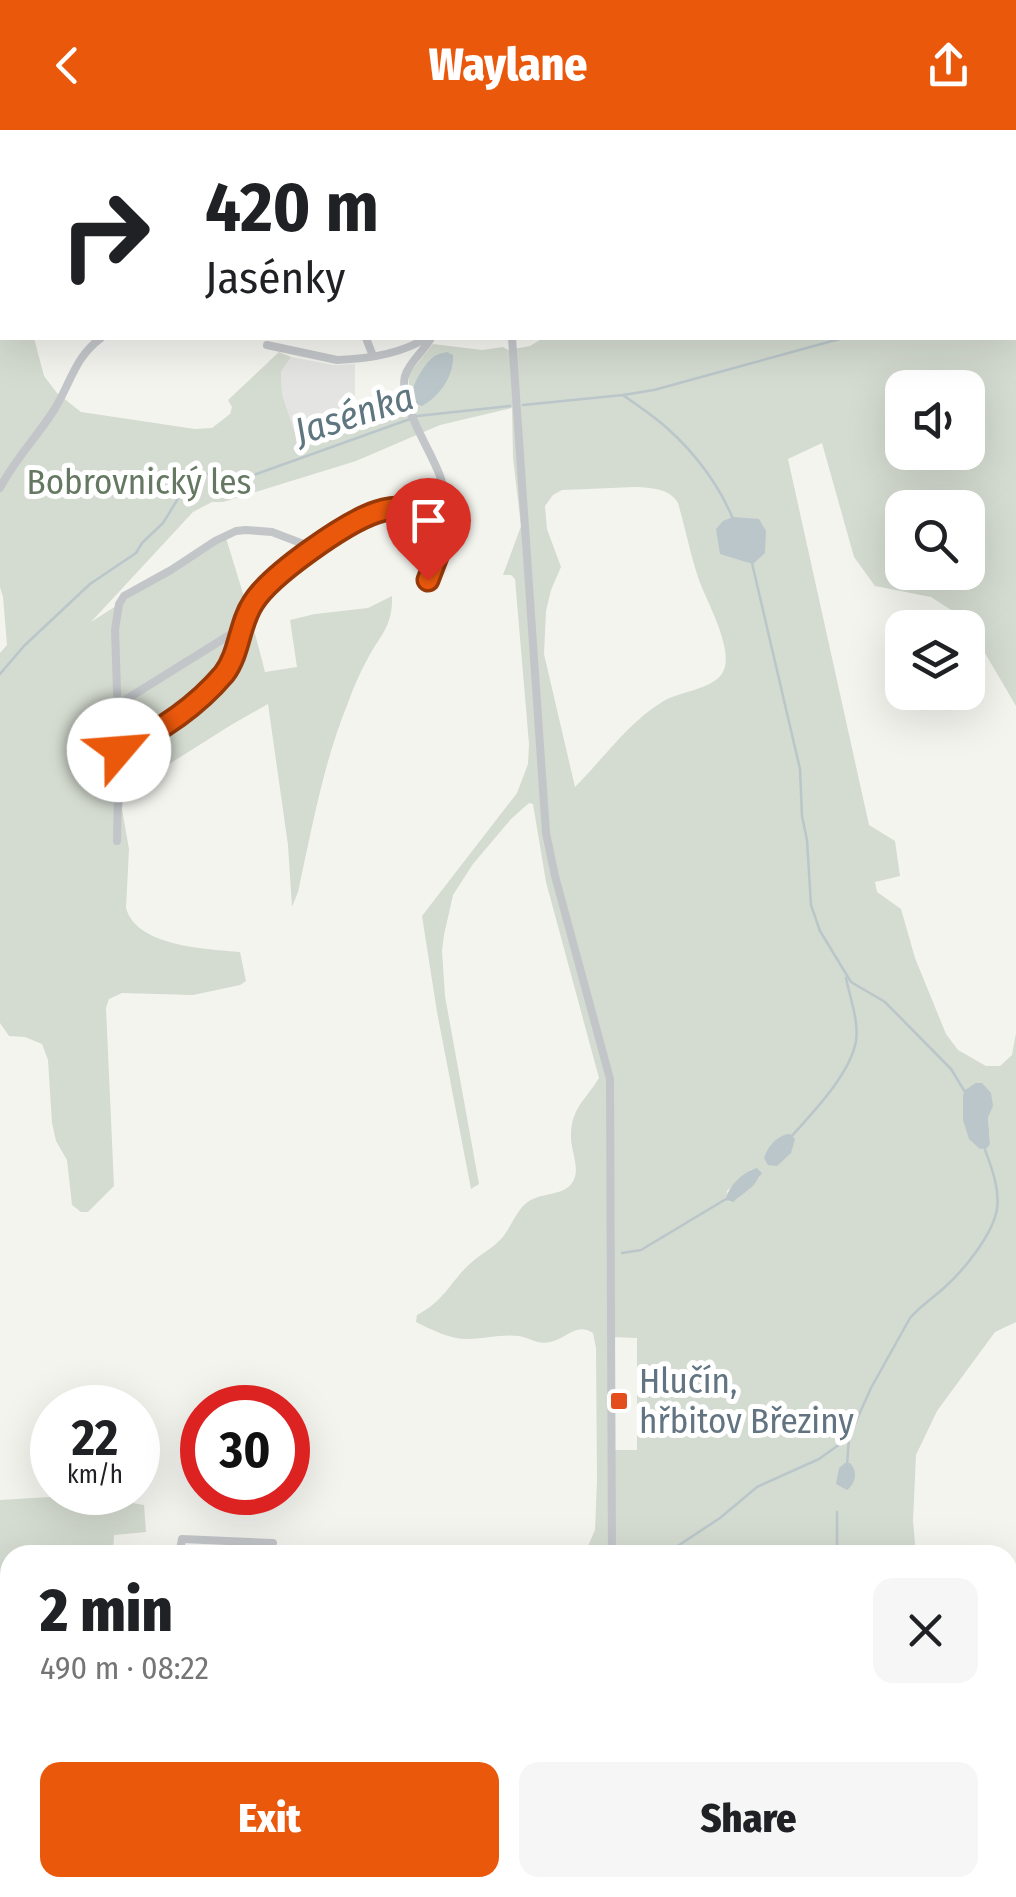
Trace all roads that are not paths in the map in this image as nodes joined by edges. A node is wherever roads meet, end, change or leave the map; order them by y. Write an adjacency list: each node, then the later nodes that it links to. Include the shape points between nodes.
1 (98, 340): 8 (street, via 85,350)
2 (367, 340): 7 (street)
3 (423, 340): 7 (street)
4 (427, 340): 9 (street, via 405,386 442,479)
5 (512, 340): 18 (street, via 547,842 610,1079)
6 (268, 344): 7 (street, via 337,360)
7 (373, 356)
8 (0, 488)
9 (446, 510): 10 (street, via 377,512); 11 (street, via 444,538)
10 (314, 548): 12 (street, via 253,602); 13 (street, via 272,532 236,532 124,596 115,630)
11 (428, 580)
12 (244, 626): 13 (street); 14 (street, via 226,672 178,718)
13 (118, 705): 14 (street)
14 (119, 750): 15 (street)
15 (117, 842)
16 (273, 1543): 17 (street, via 182,1539)
17 (181, 1545)
18 (612, 1545)

